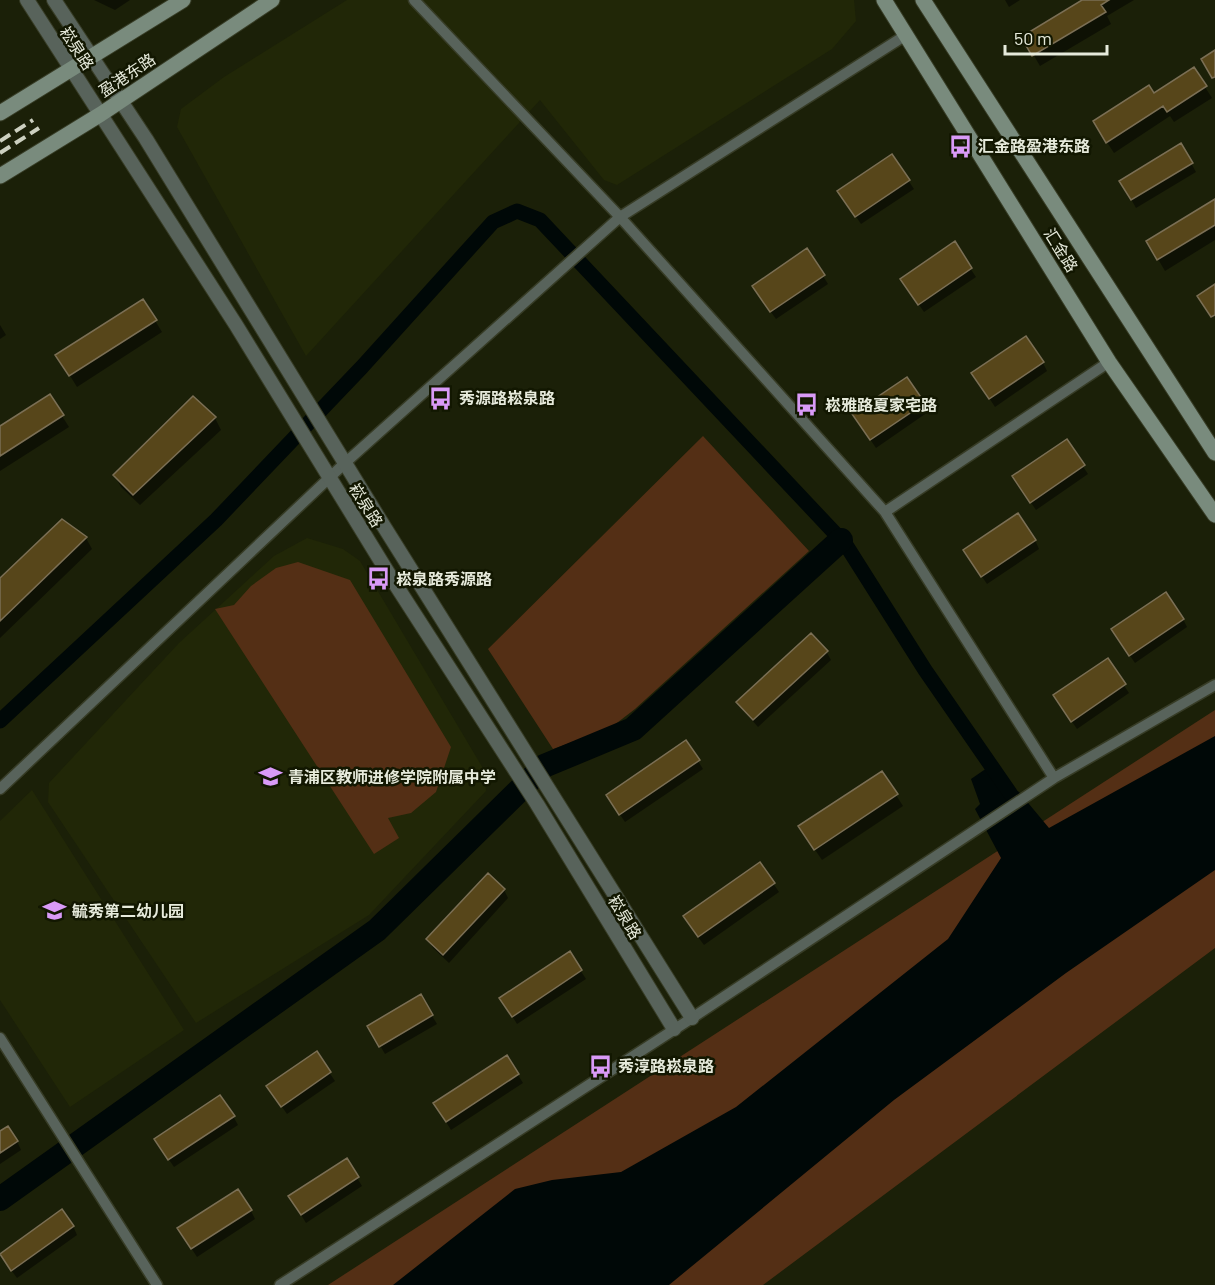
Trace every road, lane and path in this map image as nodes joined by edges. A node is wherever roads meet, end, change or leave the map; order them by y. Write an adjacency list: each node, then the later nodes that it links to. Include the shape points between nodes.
1 (27, 0): 10 (street, 崧泉路)
2 (54, 0): 9 (street, 崧泉路)
3 (183, 0): 9 (main road, 盈港东路)
4 (272, 0): 11 (main road, 盈港东路)
5 (414, 0): 15 (street)
6 (884, 0): 8 (main road, 汇金路)
7 (923, 0): 17 (main road, 汇金路)
8 (906, 35): 15 (street); 16 (main road, 汇金路)
9 (92, 56): 10 (main road, 盈港东路); 11 (street, 崧泉路)
10 (70, 69): 12 (main road, 盈港东路); 13 (street, 崧泉路)
11 (120, 101): 13 (main road, 盈港东路); 18 (street, 崧泉路)
12 (0, 113)
13 (101, 114): 14 (main road, 盈港东路); 19 (street, 崧泉路)
14 (0, 176)
15 (620, 218): 18 (street); 20 (street)
16 (1109, 362): 20 (street); 21 (main road, 汇金路)
17 (1215, 453)
18 (345, 463): 19 (street); 25 (street, 崧泉路)
19 (329, 478): 24 (street); 26 (street, 崧泉路, via 537,804)
20 (885, 512): 23 (street)
21 (1215, 515)
22 (1215, 685): 23 (street)
23 (1054, 778): 25 (street)
24 (0, 789)
25 (692, 1018): 26 (street)
26 (674, 1029): 29 (street)
27 (0, 1038): 28 (street)
28 (157, 1285)
29 (280, 1285)

